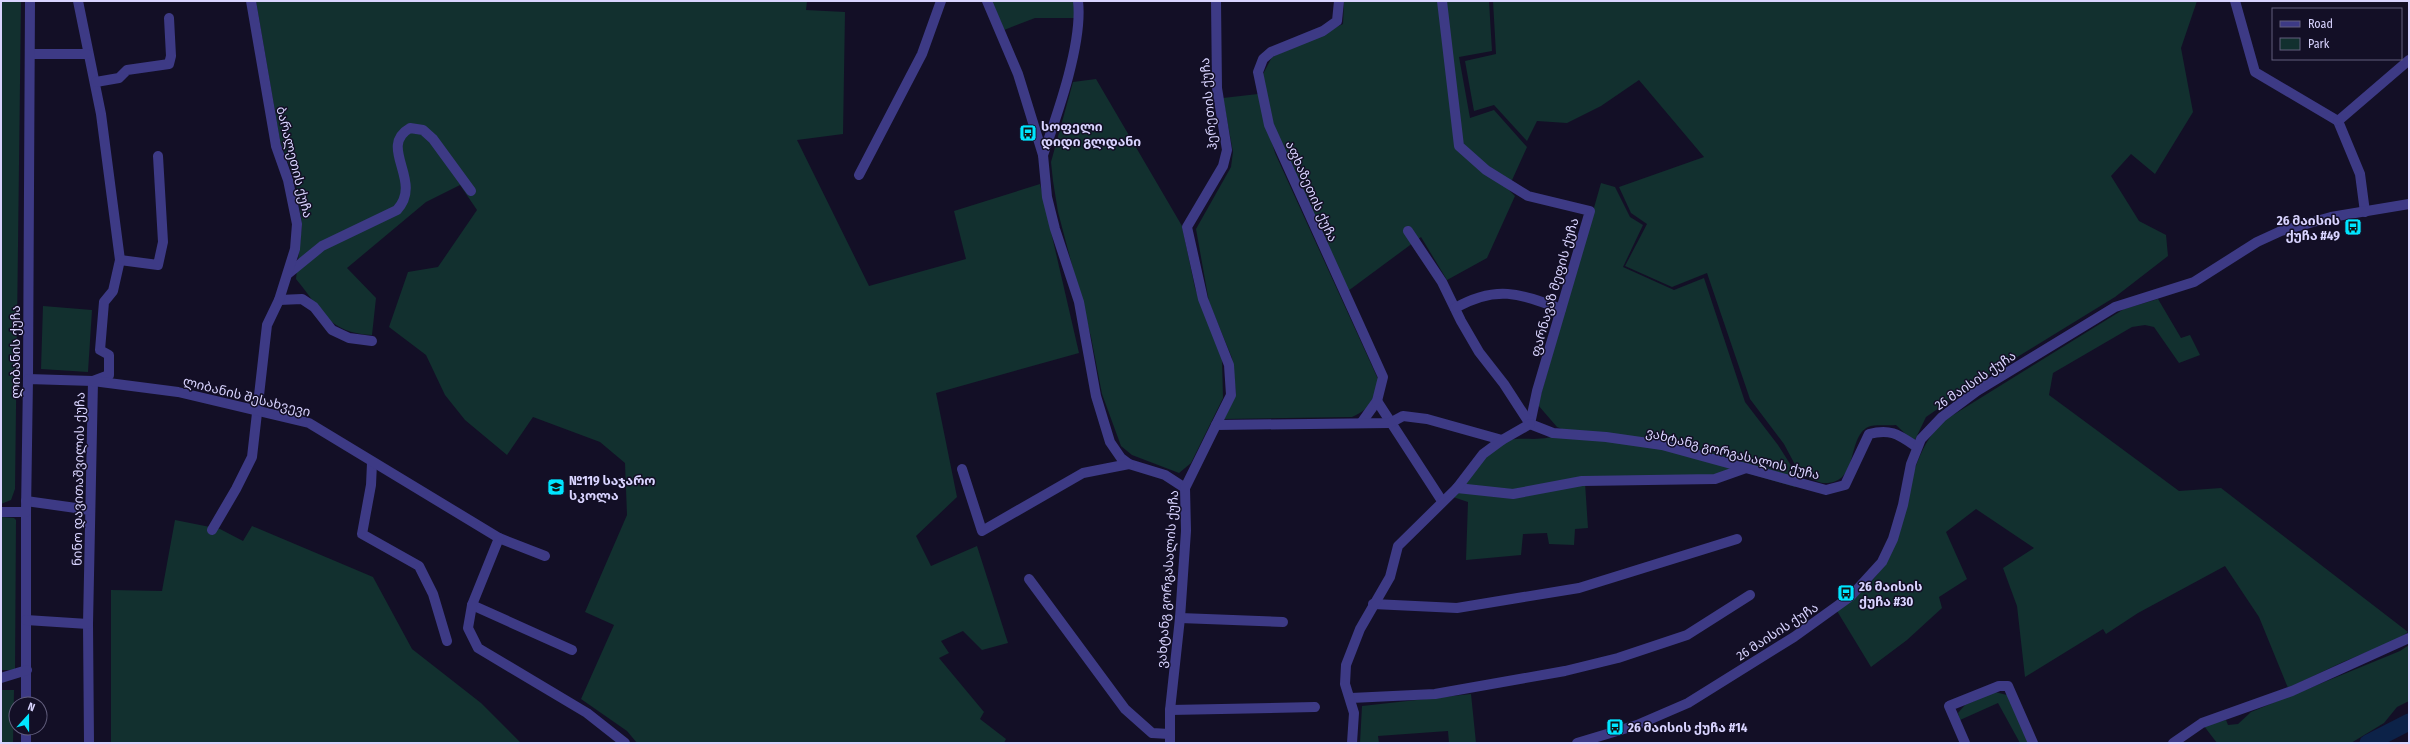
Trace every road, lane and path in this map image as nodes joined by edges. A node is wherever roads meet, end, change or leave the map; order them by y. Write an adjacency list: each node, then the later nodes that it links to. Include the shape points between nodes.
1 (30, 1): 12 (street, ლიბანის ქუჩა)
2 (78, 1): 13 (street, ნინო დავითაშვილის ქუჩა)
3 (251, 1): 25 (street, ბარალეთის ქუჩა, via 276,146 288,180 297,224 295,249)
4 (940, 1): 19 (street, via 922,54)
5 (987, 1): 18 (street, via 1018,74)
6 (1078, 1): 18 (street, via 1079,30 1061,101)
7 (1216, 1): 37 (street, ჰერეთის ქუჩა, via 1217,88 1227,150 1223,166 1187,227 1203,298 1229,365 1231,395)
8 (1339, 1): 32 (street, აფხაზეთის ქუჩა, via 1337,21 1323,31 1272,52 1263,59 1258,72 1269,125 1383,377)
9 (1442, 1): 28 (street, ფარნავაზ მეფის ქუჩა, via 1459,146 1486,170 1528,196 1590,211)
10 (2235, 1): 16 (street, via 2255,72)
11 (169, 18): 15 (street, via 169,64 127,70 119,78)
12 (30, 54): 13 (street); 30 (street, ლიბანის ქუჩა)
13 (87, 54): 15 (street, ნინო დავითაშვილის ქუჩა)
14 (2409, 60): 16 (street)
15 (96, 82): 24 (street, ნინო დავითაშვილის ქუჩა)
16 (2338, 121): 22 (street, via 2360,174)
17 (158, 156): 24 (street, via 163,242 158,265)
18 (1043, 156): 41 (street, via 1049,203 1084,321 1096,396 1114,450)
19 (859, 175)
20 (471, 191): 25 (street, via 433,139 423,130 410,128 401,133 396,143 406,184 404,203 397,210 322,246 299,262)
21 (2409, 204): 22 (street, 26 მაისის ქუჩა)
22 (2365, 212): 39 (street, 26 მაისის ქუჩა, via 2287,228 2257,242 2194,282 2115,307 1957,405 1932,426)
23 (1408, 230): 27 (street, via 1442,282)
24 (120, 260): 31 (street, ნინო დავითაშვილის ქუჩა, via 113,291 106,298 100,350 109,355 109,375)
25 (286, 276): 26 (street, ბარალეთის ქუჩა)
26 (279, 300): 29 (street, via 302,299 314,308 332,330 349,338); 33 (street, ბარალეთის ქუჩა, via 267,325)
27 (1455, 308): 28 (street, via 1472,298 1496,294 1528,296); 36 (street, via 1479,352)
28 (1561, 309): 36 (street, ფარნავაზ მეფის ქუჩა)
29 (372, 341)
30 (28, 379): 31 (street, ლიბანის შესახვევი); 46 (street, ლიბანის ქუჩა)
31 (93, 381): 33 (street, ლიბანის შესახვევი, via 178,392); 48 (street, ნინო დავითაშვილის ქუჩა)
32 (1377, 401): 34 (street, აფხაზეთის ქუჩა); 35 (street)
33 (259, 410): 40 (street, ლიბანის შესახვევი, via 309,423); 51 (street, ბარალეთის ქუჩა, via 252,457)
34 (1362, 422): 35 (street); 37 (street)
35 (1390, 423): 38 (street, via 1403,416 1427,419); 47 (street)
36 (1530, 424): 38 (street); 42 (street, ვახტანგ გორგასალის ქუჩა, via 1553,433 1662,445)
37 (1216, 425): 44 (street, ვახტანგ გორგასალის ქუჩა)
38 (1502, 440): 45 (street, via 1483,454)
39 (1917, 447): 42 (street, ვახტანგ გორგასალის ქუჩა, via 1896,433 1869,434 1845,485 1826,490); 76 (street, 26 მაისის ქუჩა, via 1893,540 1882,562 1851,596 1794,637 1688,702 1638,725)
40 (372, 463): 52 (street, ლიბანის შესახვევი, via 407,481); 64 (street, via 371,485 362,534 419,566 433,594)
41 (1129, 464): 43 (street, via 1083,473 982,531); 44 (street, via 1165,475)
42 (1746, 468): 45 (street, via 1715,479 1582,481 1513,494)
43 (962, 469)
44 (1185, 488): 59 (street, ვახტანგ გორგასალის ქუჩა, via 1186,531)
45 (1457, 488): 47 (street)
46 (26, 501): 48 (street); 50 (street, ლიბანის ქუჩა)
47 (1442, 501): 57 (street, via 1398,546 1390,577)
48 (90, 510): 62 (street, ნინო დავითაშვილის ქუჩა)
49 (1, 512): 50 (street)
50 (26, 512): 60 (street, ლიბანის ქუჩა)
51 (212, 530)
52 (499, 538): 54 (street, ლიბანის შესახვევი); 58 (street)
53 (1737, 539): 57 (street, via 1579,588 1457,608)
54 (545, 556)
55 (1029, 579): 72 (street, via 1124,709 1152,733)
56 (1750, 595): 69 (street, via 1687,635 1565,672 1435,694)
57 (1373, 604): 69 (street, via 1346,665 1345,684)
58 (472, 605): 65 (street); 74 (street, via 468,628 478,648 587,713)
59 (1180, 618): 61 (street); 71 (street, ვახტანგ გორგასალის ქუჩა)
60 (26, 620): 62 (street); 66 (street, ლიბანის ქუჩა)
61 (1283, 622)
62 (88, 624): 73 (street, ნინო დავითაშვილის ქუჩა)
63 (2409, 638): 79 (street, via 2292,691 2202,723)
64 (447, 641)
65 (572, 650)
66 (27, 670): 67 (street); 68 (street, ლიბანის ქუჩა)
67 (1, 678)
68 (26, 696)
69 (1351, 698): 75 (street, via 1354,713)
70 (1315, 707): 71 (street)
71 (1170, 710): 72 (street, ვახტანგ გორგასალის ქუჩა)
72 (1170, 739)
73 (89, 743)
74 (625, 743)
75 (1352, 743)
76 (1577, 743)
77 (1965, 743): 78 (street, via 1949,706 1999,686 2008,686)
78 (2033, 743)
79 (2173, 743)

